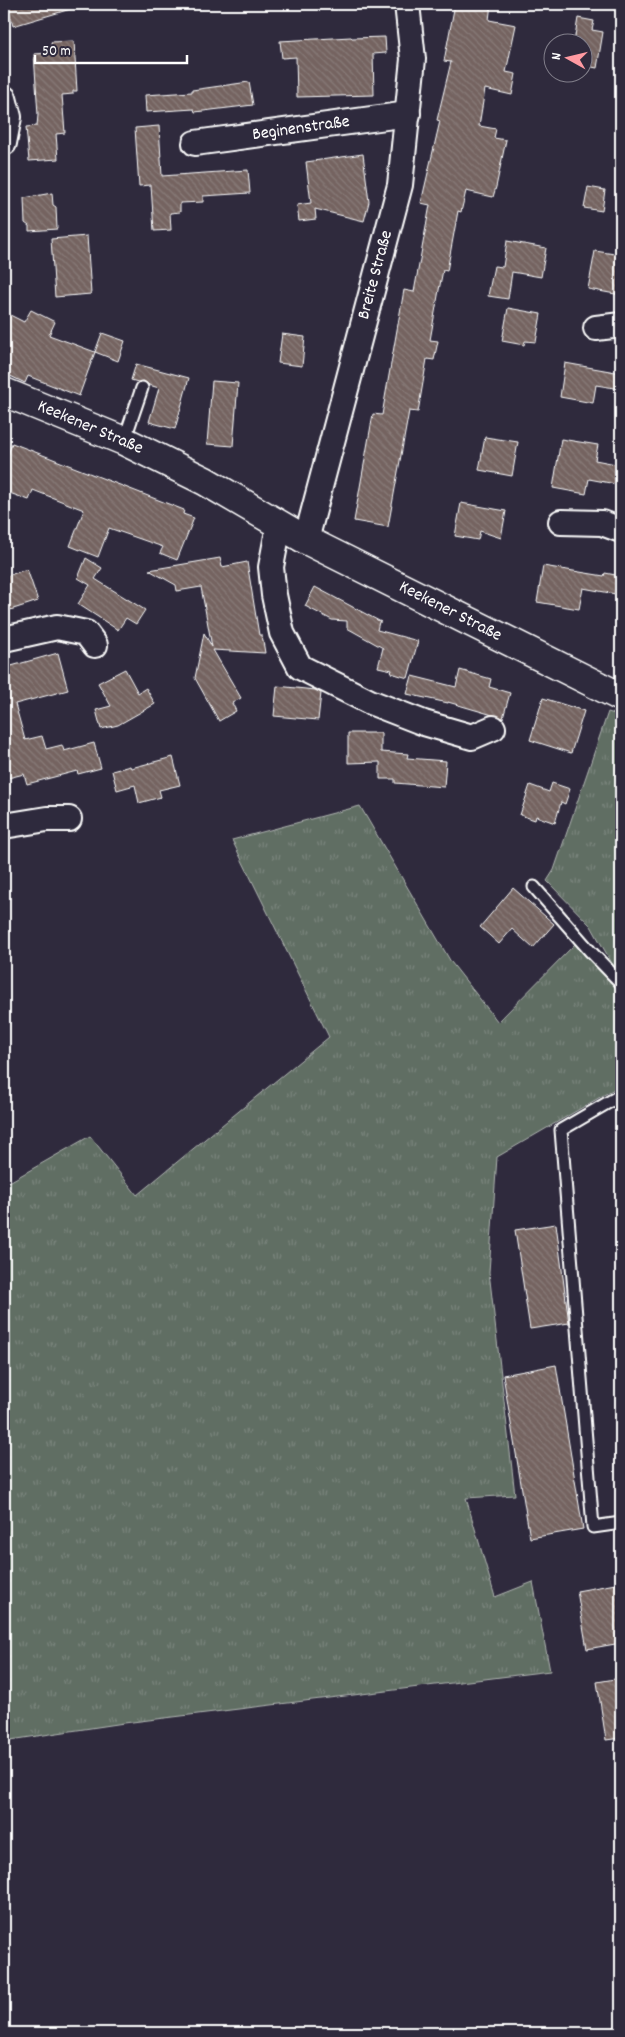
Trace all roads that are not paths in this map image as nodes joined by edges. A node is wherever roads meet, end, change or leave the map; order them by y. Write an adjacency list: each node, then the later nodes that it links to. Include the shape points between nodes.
1 (407, 4): 3 (street, Breite Straße, via 413,59)
2 (4, 98): 4 (street, via 9,116)
3 (408, 114): 5 (street, Beginenstraße); 14 (street, Breite Straße, via 400,185)
4 (4, 142)
5 (195, 144)
6 (621, 325): 7 (street)
7 (596, 328)
8 (142, 388): 10 (lane)
9 (4, 392): 10 (main road, Keekener Straße)
10 (124, 441): 12 (main road, Keekener Straße, via 206,481)
11 (561, 522): 13 (street, via 602,523)
12 (279, 525): 14 (main road, Keekener Straße); 18 (street, via 271,567 274,595 282,633 300,667 370,702 424,723 472,737)
13 (621, 530)
14 (306, 540): 17 (main road, Keekener Straße)
15 (4, 639): 16 (street, via 57,627 86,633)
16 (94, 645)
17 (621, 697)
18 (493, 728)
19 (69, 819): 20 (street)
20 (4, 826)
21 (534, 886): 22 (lane)
22 (621, 983)
23 (621, 1095): 24 (lane, via 561,1130 593,1527)
24 (621, 1523)

